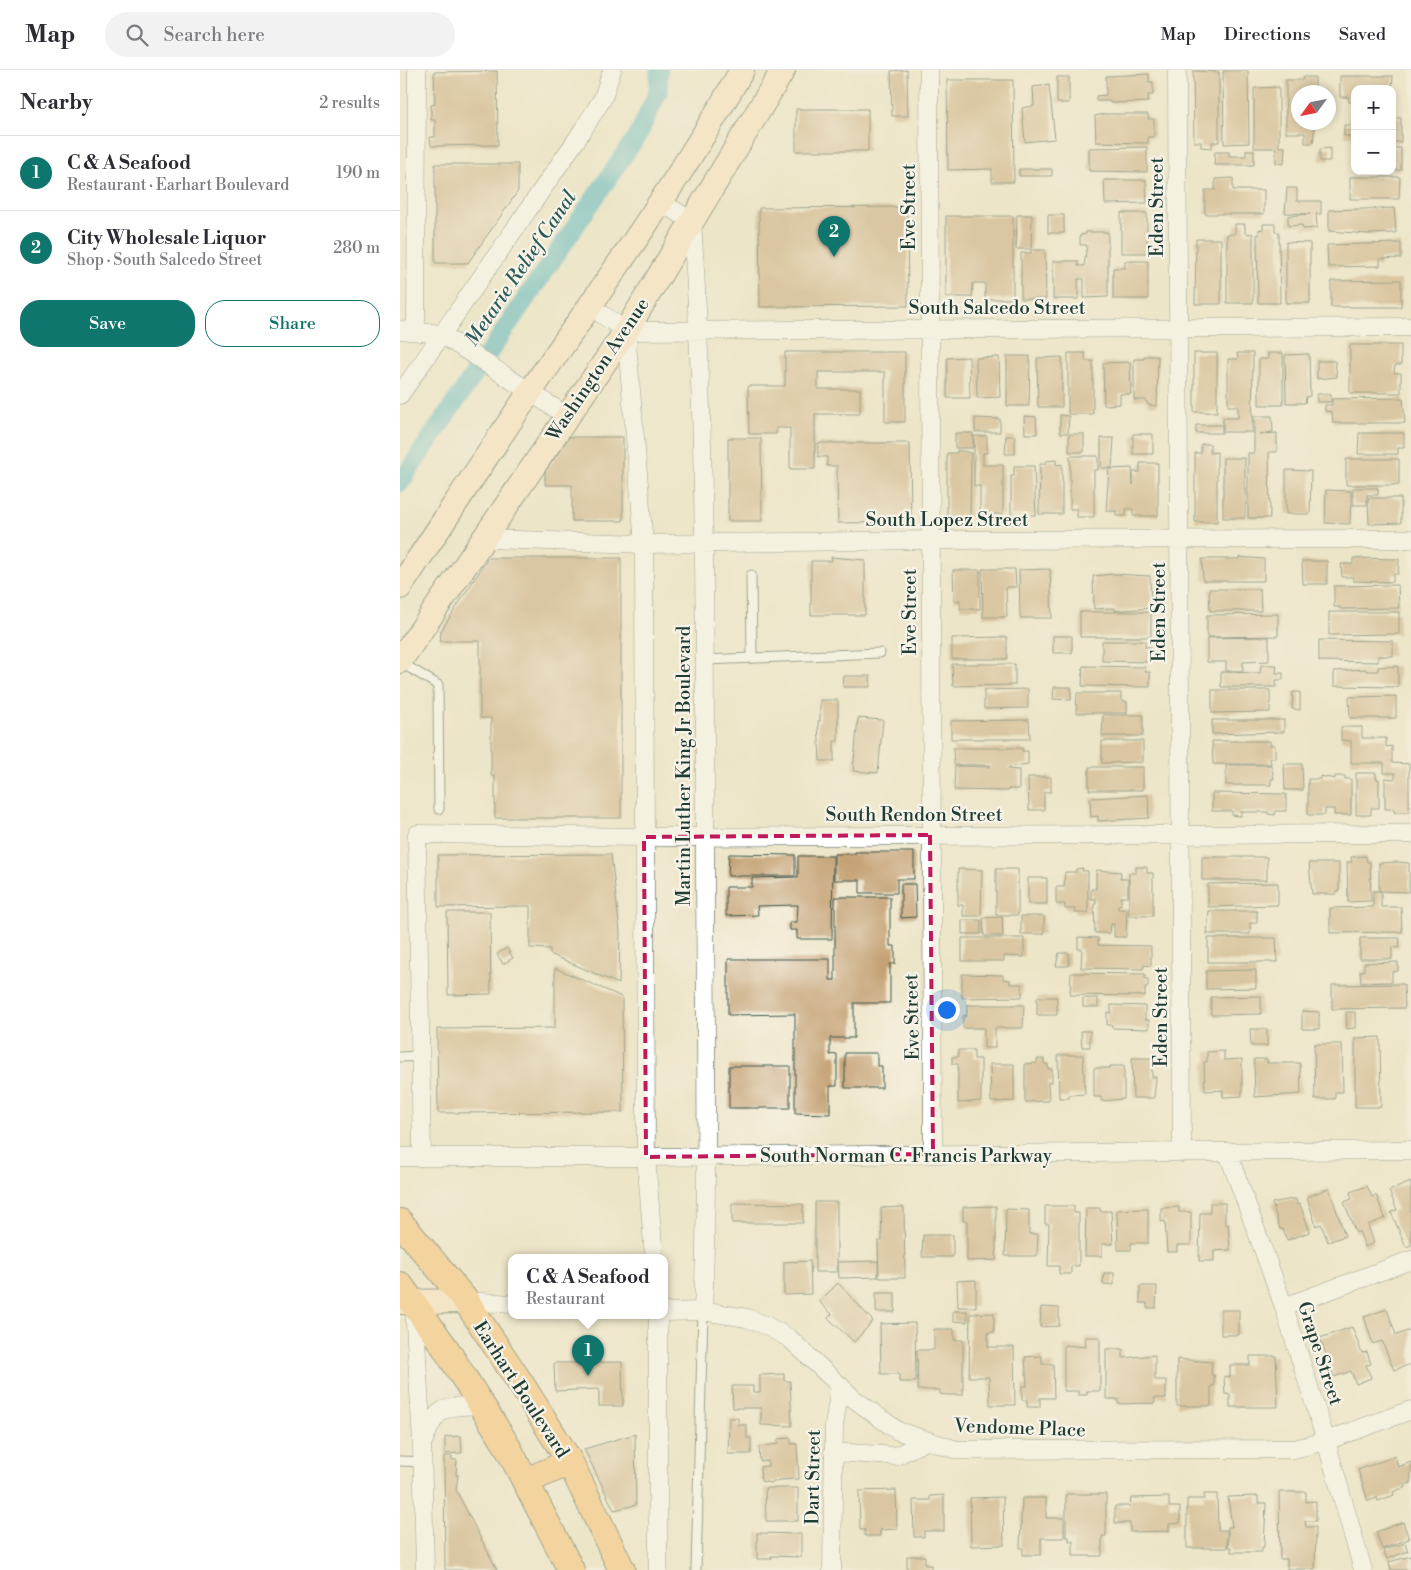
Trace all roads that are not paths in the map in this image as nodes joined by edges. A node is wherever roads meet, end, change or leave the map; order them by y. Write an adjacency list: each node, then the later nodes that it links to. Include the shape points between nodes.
1 (417, 70): 13 (street)
2 (612, 70): 16 (street, via 602,98 578,139)
3 (742, 70): 7 (street)
4 (783, 70): 8 (street, Washington Avenue)
5 (929, 70): 11 (street, Eve Street)
6 (1177, 70): 12 (street, Eden Street)
7 (662, 203): 8 (street); 9 (street)
8 (692, 221): 14 (street, Washington Avenue); 15 (street, Martin Luther King Jr Boulevard)
9 (590, 306): 14 (street); 17 (street)
10 (1411, 327): 12 (street, South Salcedo Street)
11 (929, 328): 12 (street, South Salcedo Street); 15 (street, South Salcedo Street); 23 (street, Eve Street)
12 (1178, 328): 21 (street, Eden Street)
13 (408, 330): 16 (street)
14 (626, 331): 15 (street, South Salcedo Street); 19 (street, Washington Avenue); 25 (street, Martin Luther King Jr Boulevard)
15 (700, 331): 24 (street, Martin Luther King Jr Boulevard)
16 (441, 334): 17 (street); 18 (street)
17 (531, 391): 19 (street); 27 (street)
18 (400, 395)
19 (567, 416): 20 (street, Washington Avenue)
20 (483, 539): 25 (street, South Lopez Street); 31 (street, Washington Avenue)
21 (1178, 539): 22 (street, South Lopez Street); 23 (street, South Lopez Street); 36 (street, Eden Street)
22 (1411, 539)
23 (930, 540): 24 (street, South Lopez Street); 34 (street, Eve Street)
24 (703, 543): 25 (street, South Lopez Street); 30 (street, Martin Luther King Jr Boulevard)
25 (644, 544): 37 (street, Martin Luther King Jr Boulevard)
26 (751, 575): 29 (lane)
27 (400, 587)
28 (880, 653): 29 (lane)
29 (752, 658): 30 (lane)
30 (704, 660): 35 (street, Martin Luther King Jr Boulevard)
31 (400, 662): 32 (lane, via 438,685)
32 (439, 808)
33 (1411, 834): 36 (street, South Rendon Street)
34 (930, 835): 35 (street, South Rendon Street); 36 (street, South Rendon Street); 43 (street, Eve Street)
35 (705, 836): 37 (street, South Rendon Street); 45 (street, Martin Luther King Jr Boulevard)
36 (1180, 836): 41 (street, Eden Street)
37 (644, 837): 38 (street, South Rendon Street, via 417,834); 47 (street, Martin Luther King Jr Boulevard)
38 (421, 1056): 39 (lane); 46 (street)
39 (400, 1057)
40 (1411, 1150): 42 (street, South Norman C. Francis Parkway)
41 (1182, 1153): 42 (street, South Norman C. Francis Parkway); 43 (street, South Norman C. Francis Parkway)
42 (1228, 1153): 54 (street, Grape Street)
43 (933, 1154): 45 (street, South Norman C. Francis Parkway)
44 (400, 1156): 46 (street, South Norman C. Francis Parkway)
45 (706, 1156): 47 (street, South Norman C. Francis Parkway); 55 (street, Martin Luther King Jr Boulevard)
46 (422, 1157): 47 (street, South Norman C. Francis Parkway)
47 (646, 1157): 49 (street, Martin Luther King Jr Boulevard)
48 (400, 1222): 52 (main road, Earhart Boulevard)
49 (654, 1254)
50 (1411, 1260): 54 (street)
51 (405, 1296): 52 (street); 59 (main road); 63 (street)
52 (466, 1301): 53 (street); 67 (main road, Earhart Boulevard)
53 (508, 1304)
54 (1284, 1307): 62 (street, Grape Street)
55 (703, 1311): 56 (street, Vendome Place); 58 (street, Vendome Place, via 747,1318 773,1329 789,1338); 73 (lane)
56 (668, 1312)
57 (658, 1319): 72 (street)
58 (840, 1385): 61 (street, Vendome Place, via 892,1427); 64 (street, Dart Street)
59 (481, 1405): 63 (street, via 450,1407 441,1411 432,1419); 68 (main road)
60 (1411, 1410): 62 (street, Vendome Place)
61 (926, 1441): 62 (street, Vendome Place, via 957,1450 1069,1451 1294,1449); 64 (street, via 896,1456)
62 (1326, 1441): 75 (street, Grape Street)
63 (422, 1443): 66 (street)
64 (833, 1452): 74 (street, Dart Street)
65 (400, 1461): 66 (lane)
66 (423, 1462): 69 (street)
67 (570, 1462): 68 (main road); 71 (main road, Earhart Boulevard)
68 (526, 1480): 70 (main road)
69 (424, 1570)
70 (572, 1570)
71 (622, 1570)
72 (658, 1570)
73 (696, 1570)
74 (832, 1570)
75 (1364, 1570)

